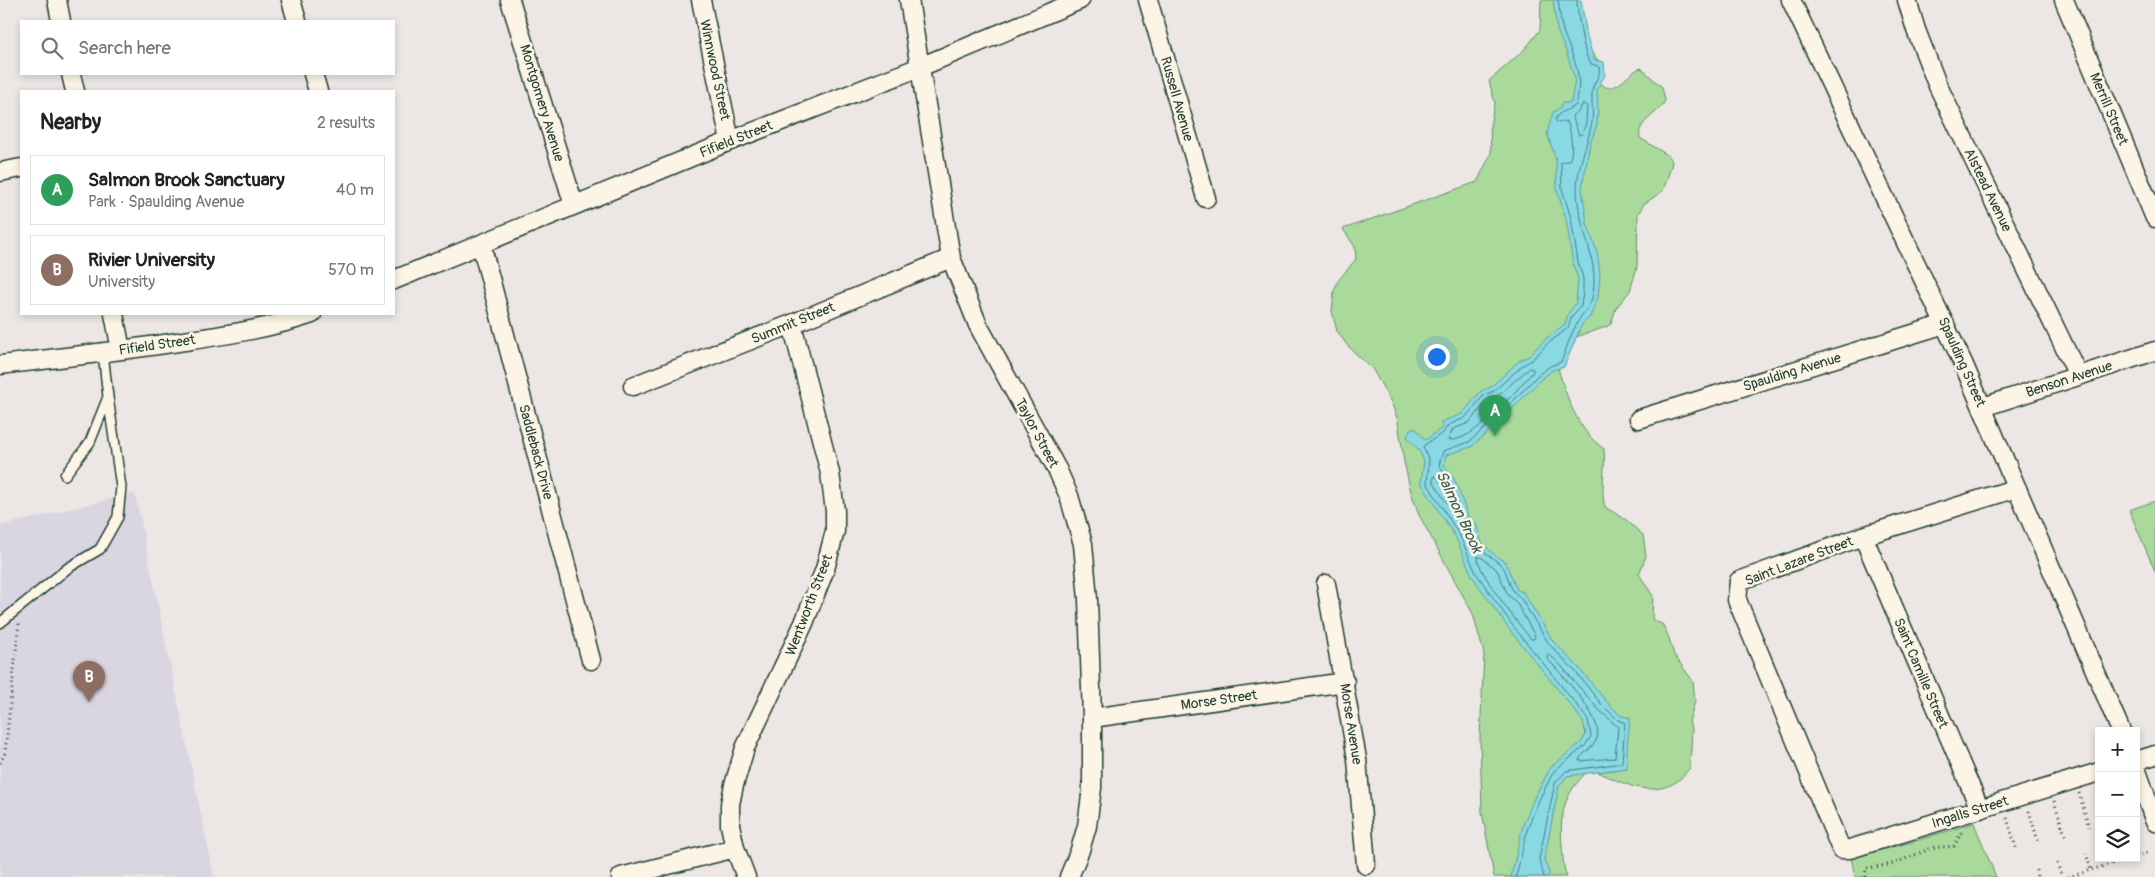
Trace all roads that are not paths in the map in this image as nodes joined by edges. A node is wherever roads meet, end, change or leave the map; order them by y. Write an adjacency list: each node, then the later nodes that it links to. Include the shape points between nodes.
1 (57, 0): 11 (street)
2 (292, 0): 12 (street)
3 (510, 0): 22 (street, Montgomery Avenue)
4 (701, 0): 18 (street, Winnwood Street)
5 (909, 0): 13 (street, Taylor Street)
6 (1080, 0): 13 (street, Fifield Street)
7 (1148, 0): 21 (street, Russell Avenue)
8 (1791, 0): 30 (street, Spaulding Street)
9 (1907, 0): 34 (street, Alstead Avenue, via 1937,84)
10 (2064, 0): 23 (street, Merrill Street)
11 (61, 20)
12 (298, 20)
13 (920, 67): 18 (street, Fifield Street); 25 (street, Taylor Street)
14 (71, 75): 16 (street)
15 (313, 75): 17 (street)
16 (75, 90)
17 (318, 90)
18 (730, 141): 22 (street, Fifield Street)
19 (20, 168): 20 (street)
20 (0, 172)
21 (1206, 198)
22 (574, 205): 24 (street, Fifield Street)
23 (2155, 218)
24 (482, 244): 26 (street, Fifield Street); 44 (street, Saddleback Drive)
25 (951, 258): 29 (street, Summit Street); 46 (street, Taylor Street, via 978,325 1057,469 1077,520 1086,570)
26 (395, 280)
27 (114, 315): 31 (street)
28 (309, 315): 31 (street, Fifield Street, via 263,329)
29 (792, 324): 35 (street, Summit Street); 54 (street, Wentworth Street, via 830,473 835,531 826,569 789,660 744,748 730,804)
30 (1945, 324): 37 (street, Spaulding Street); 38 (street, Spaulding Avenue)
31 (112, 351): 33 (street, Fifield Street); 36 (lane)
32 (2155, 351): 34 (street, Benson Avenue)
33 (0, 365)
34 (2078, 375): 37 (street, Benson Avenue)
35 (633, 386)
36 (108, 397): 39 (lane, via 90,442); 43 (lane, via 121,487 118,517 100,549 68,568)
37 (1983, 407): 40 (street, Spaulding Street)
38 (1639, 420)
39 (65, 475)
40 (2017, 488): 41 (street, Saint Lazare Street); 47 (street, Spaulding Street)
41 (1863, 536): 52 (street, Saint Camille Street); 55 (street, Saint Lazare Street, via 1740,581 1737,600)
42 (1326, 584): 45 (street, Morse Avenue)
43 (0, 623)
44 (591, 660)
45 (1344, 682): 46 (street, Morse Street); 56 (street, Morse Avenue, via 1357,759)
46 (1092, 718): 57 (street, Taylor Street, via 1090,808)
47 (2119, 727)
48 (2155, 755): 49 (street)
49 (2140, 760)
50 (2137, 772): 53 (street)
51 (2095, 773): 52 (street, Ingalls Street)
52 (1973, 811): 55 (street, Ingalls Street, via 1850,850)
53 (2155, 822)
54 (735, 848): 58 (street); 59 (street, Wentworth Street)
55 (1841, 849)
56 (1366, 865)
57 (1073, 875)
58 (621, 877)
59 (746, 877)

